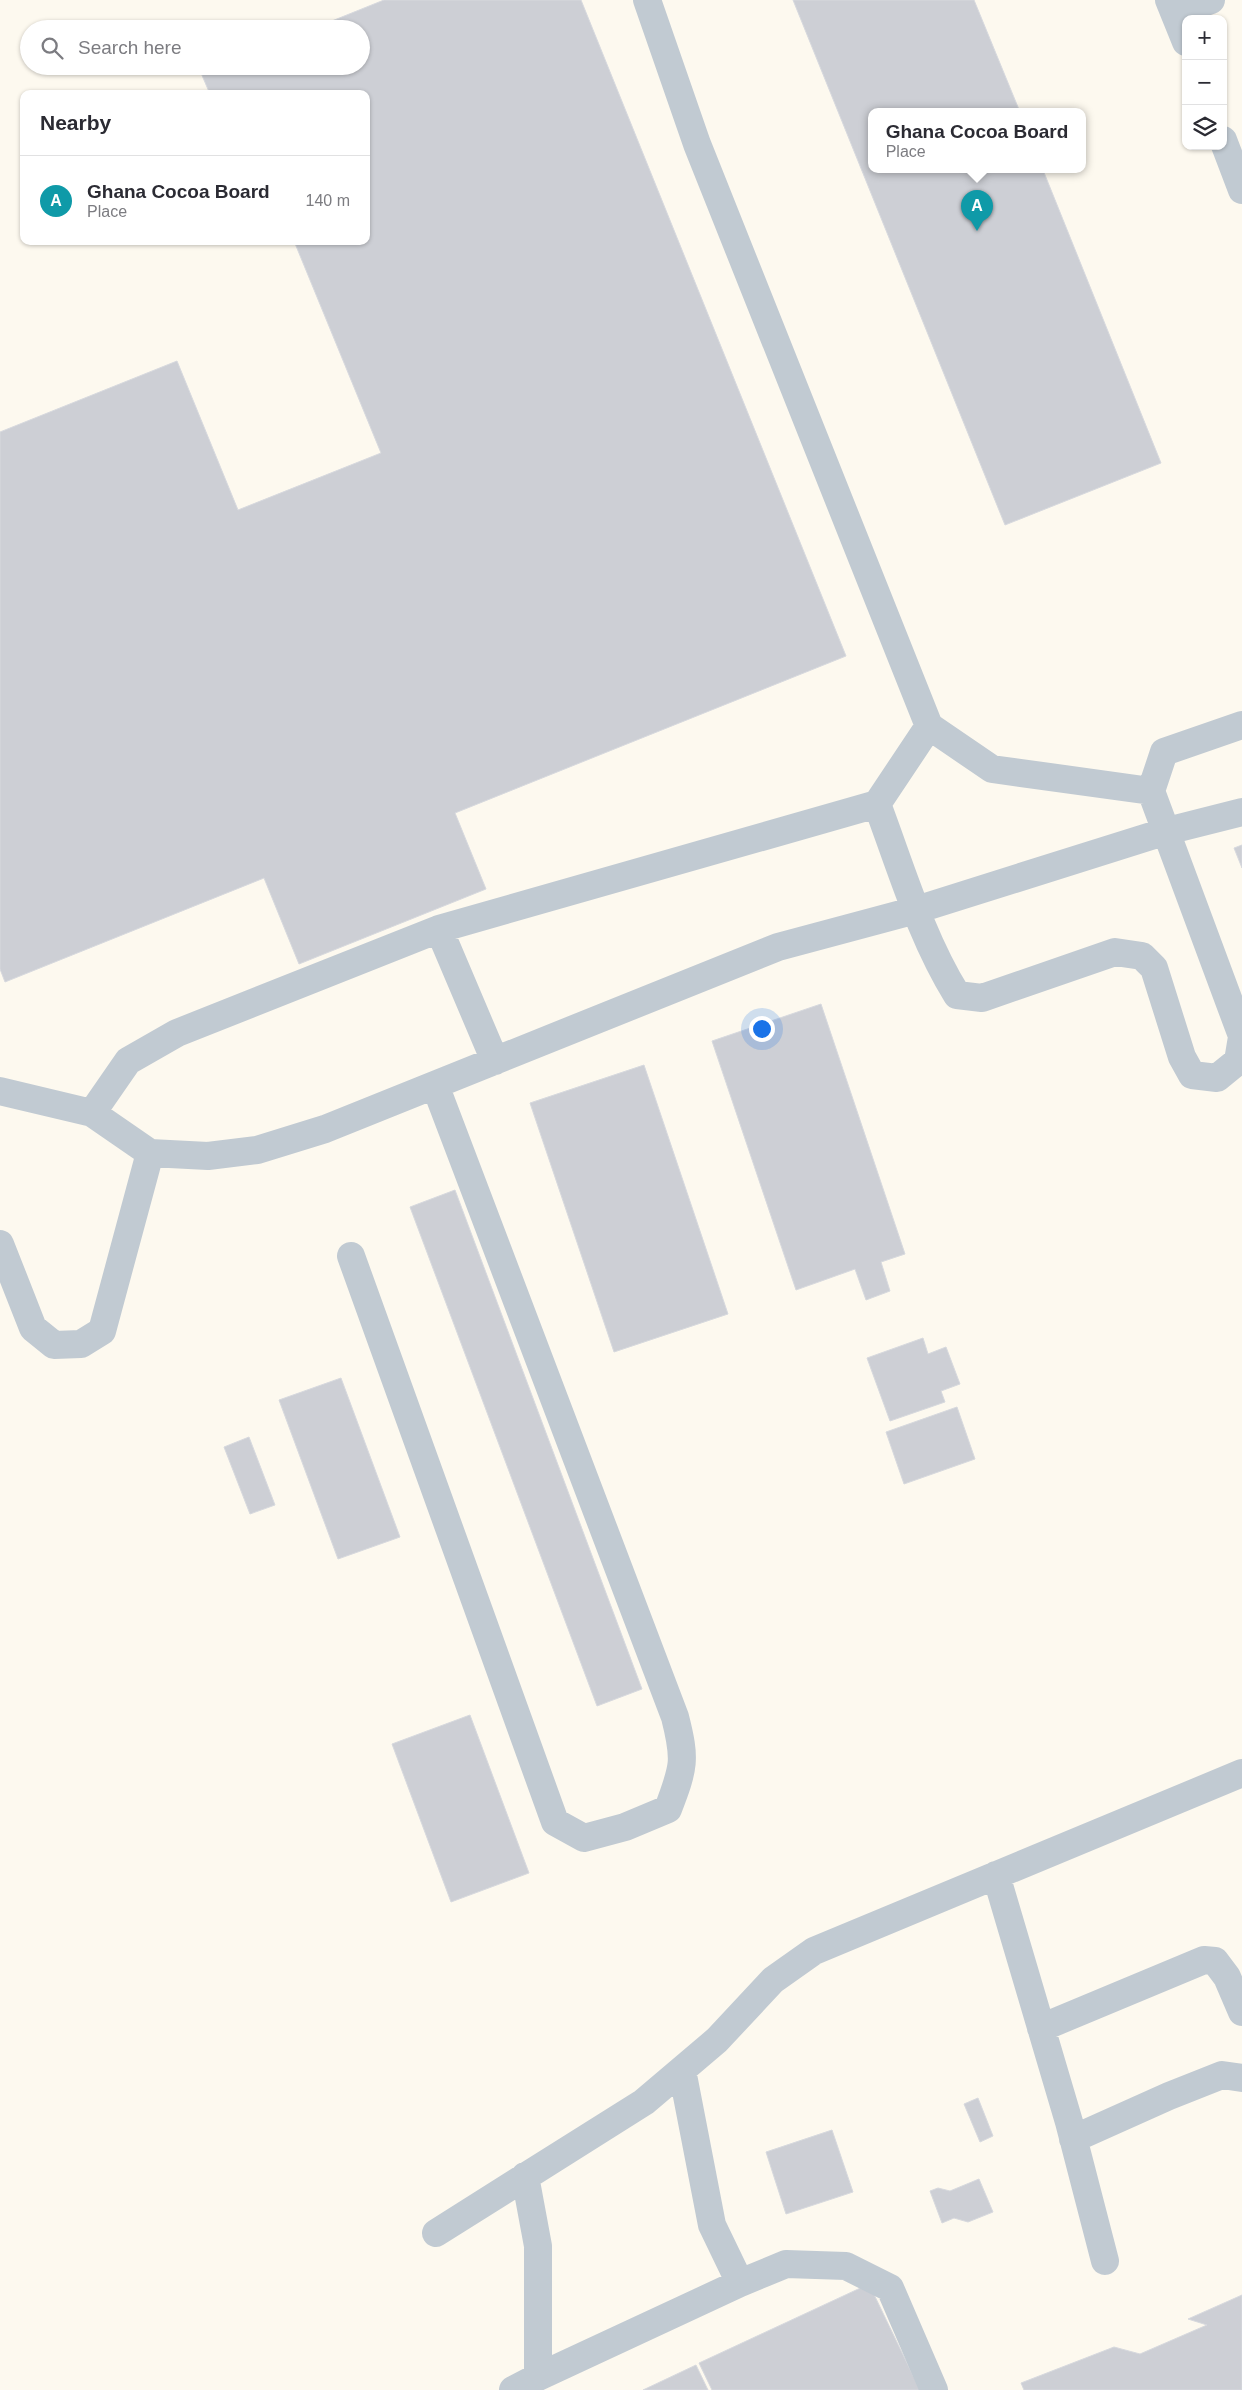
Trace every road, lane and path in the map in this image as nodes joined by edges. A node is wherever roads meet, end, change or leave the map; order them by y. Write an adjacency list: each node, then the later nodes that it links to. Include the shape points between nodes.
1 (647, 0): 8 (street, via 697,144)
2 (1211, 0): 3 (street)
3 (1172, 6): 4 (street)
4 (1182, 32)
5 (1227, 150): 6 (street)
6 (1242, 190)
7 (1242, 725): 9 (street, via 1164,752)
8 (928, 726): 9 (street, via 992,769); 10 (street)
9 (1151, 791): 12 (street)
10 (877, 804): 13 (street); 14 (street)
11 (1242, 812): 12 (street)
12 (1168, 831): 13 (street); 15 (street)
13 (916, 910): 15 (street, via 957,995 982,998 1115,952 1142,956 1154,968 1182,1058 1192,1075 1217,1078 1238,1061); 16 (street, via 778,947)
14 (439, 929): 16 (street); 19 (street, via 177,1033 128,1061)
15 (1242, 1036)
16 (495, 1061): 17 (street)
17 (435, 1085): 20 (street, via 325,1129 257,1150 208,1156); 22 (street, via 675,1717 684,1750 681,1775 668,1809 625,1828 584,1838 555,1822)
18 (0, 1091): 19 (street)
19 (92, 1113): 20 (street)
20 (150, 1153): 21 (street, via 102,1331 81,1344 54,1345 33,1328)
21 (0, 1244)
22 (351, 1256)
23 (1242, 1773): 24 (street)
24 (996, 1875): 26 (street); 27 (street, via 814,1951 773,1980 717,2040)
25 (1242, 2012): 26 (street, via 1227,1976 1215,1961 1204,1960)
26 (1041, 2028): 29 (street)
27 (682, 2070): 30 (street, via 644,2102); 33 (street, via 712,2225)
28 (1242, 2078): 29 (street, via 1222,2075)
29 (1073, 2139): 32 (street)
30 (525, 2176): 31 (street); 34 (street, via 538,2246)
31 (436, 2232)
32 (1104, 2261)
33 (740, 2283): 34 (street); 36 (street, via 786,2264 846,2266 890,2288)
34 (538, 2377): 35 (street)
35 (513, 2390)
36 (934, 2390)

